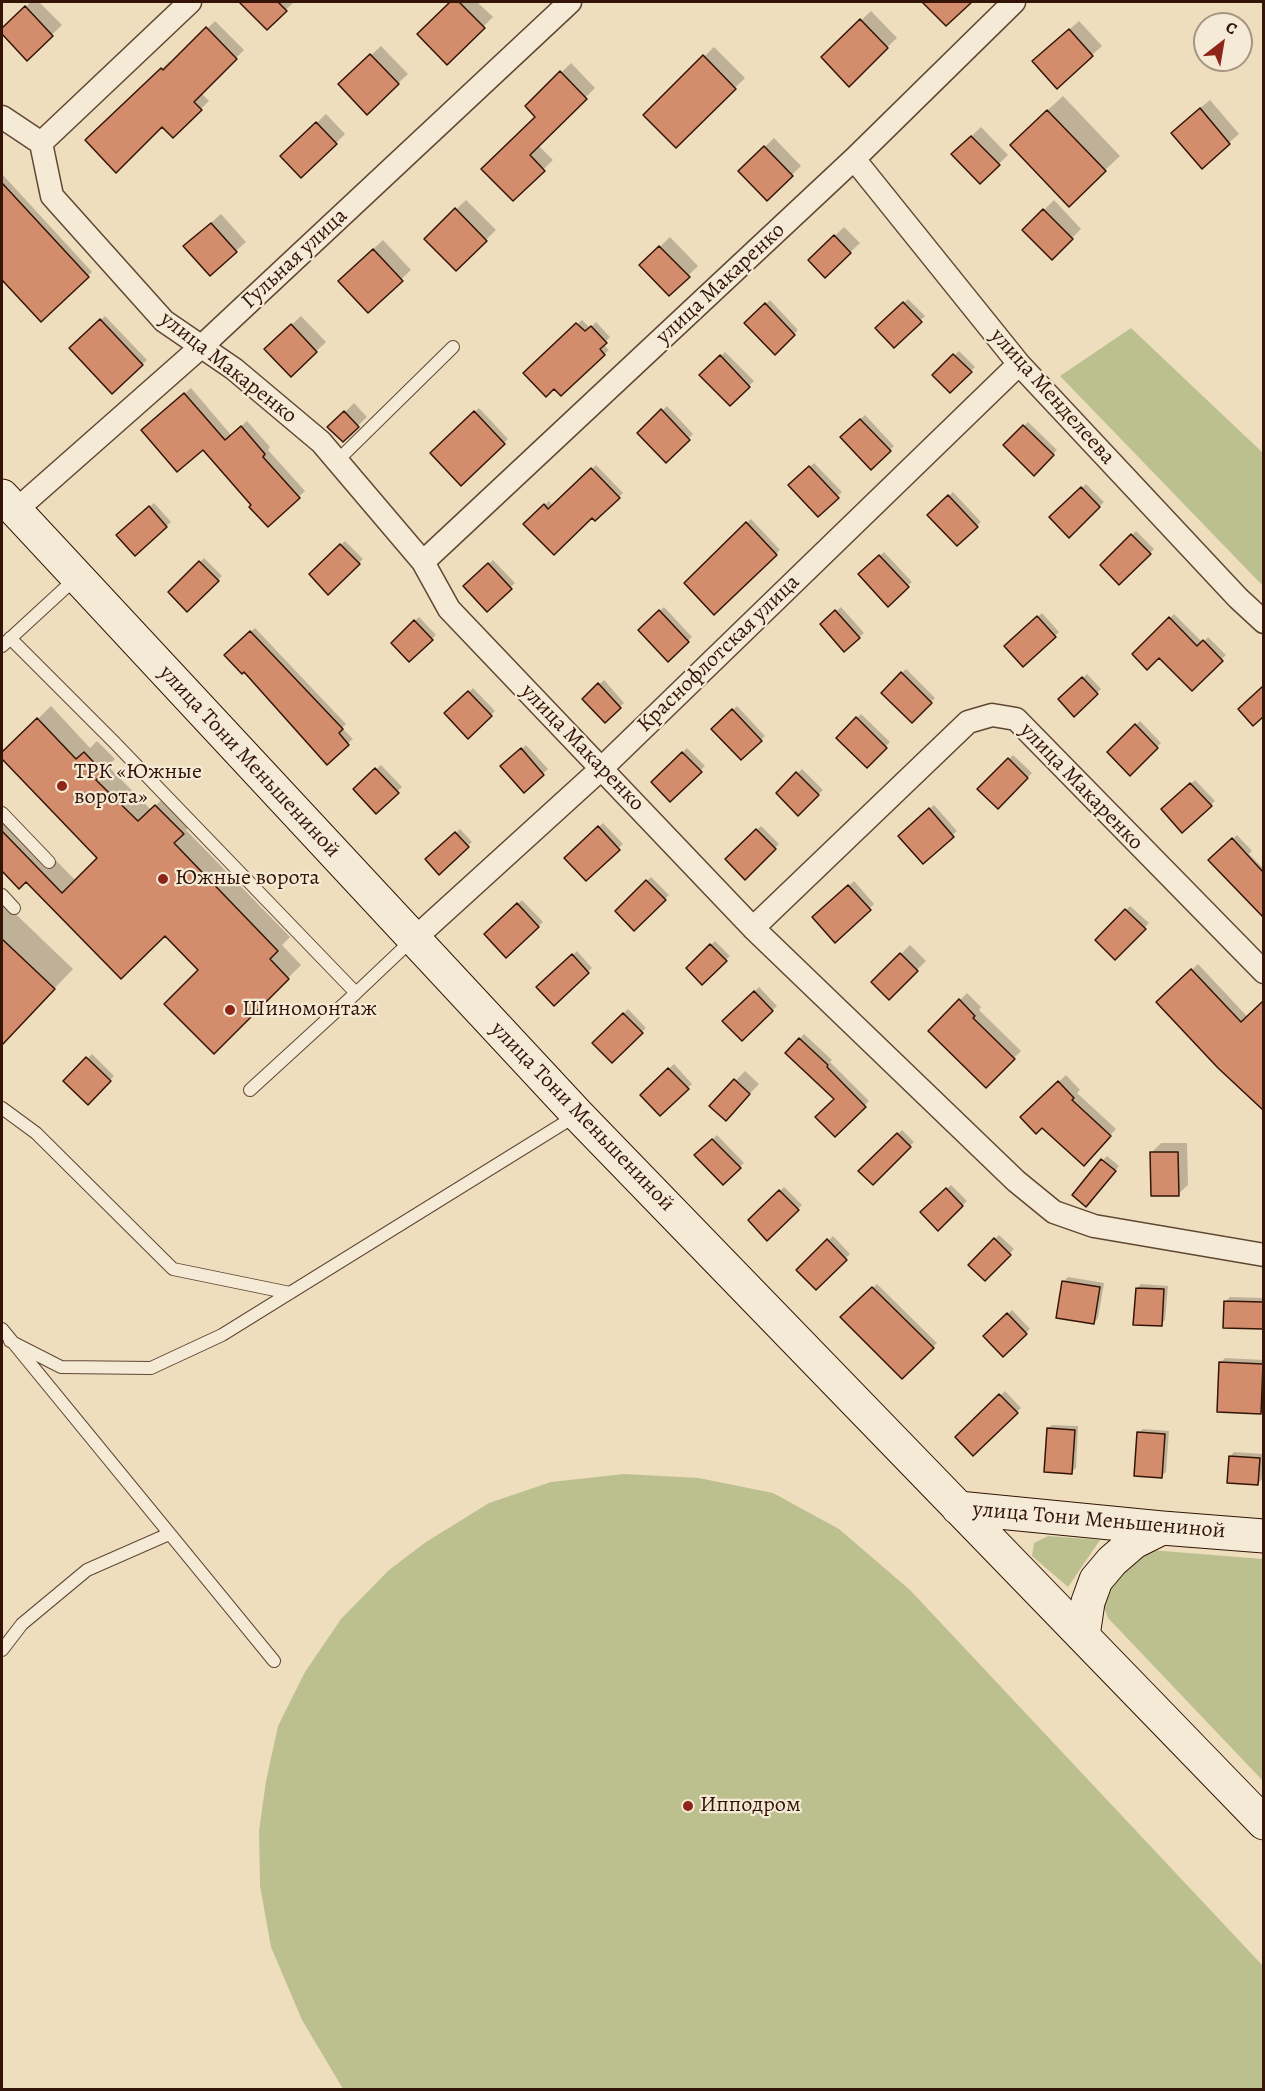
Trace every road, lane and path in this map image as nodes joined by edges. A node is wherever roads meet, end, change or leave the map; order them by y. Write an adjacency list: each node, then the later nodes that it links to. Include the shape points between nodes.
1 (190, 2): 5 (street)
2 (570, 2): 7 (street, Гульная улица)
3 (1014, 2): 6 (street, улица Макаренко)
4 (2, 117): 5 (street)
5 (41, 143): 7 (street, улица Макаренко, via 52,196 164,321)
6 (854, 159): 9 (street, улица Менделеева); 12 (street, улица Макаренко)
7 (202, 346): 10 (street, улица Макаренко, via 321,442); 11 (street, Гульная улица)
8 (453, 347): 10 (lane)
9 (1019, 364): 14 (street, улица Менделеева); 16 (street, Краснофлотская улица)
10 (337, 461): 12 (street, улица Макаренко)
11 (8, 504): 13 (main road, улица Тони Меньшениной)
12 (423, 561): 16 (street, улица Макаренко, via 449,609)
13 (77, 577): 15 (lane); 22 (main road, улица Тони Меньшениной)
14 (1263, 622)
15 (6, 642): 24 (lane, via 114,742)
16 (602, 768): 21 (street, улица Макаренко); 22 (street, Краснофлотская улица)
17 (2, 813): 18 (lane)
18 (49, 862)
19 (2, 895): 20 (lane)
20 (14, 908)
21 (753, 928): 23 (street, улица Макаренко, via 968,722 992,715 1016,720); 28 (street, улица Макаренко, via 1016,1181 1054,1212 1094,1226)
22 (414, 939): 24 (lane); 27 (main road, улица Тони Меньшениной)
23 (1263, 972)
24 (356, 993): 25 (lane)
25 (250, 1090)
26 (2, 1108): 29 (lane, via 36,1132 173,1269)
27 (578, 1115): 29 (lane); 32 (main road, улица Тони Меньшениной)
28 (1263, 1254)
29 (290, 1293): 31 (lane, via 222,1335 151,1368 61,1367)
30 (2, 1329): 31 (lane)
31 (10, 1341): 34 (lane)
32 (958, 1508): 33 (main road, улица Тони Меньшениной); 36 (main road)
33 (1162, 1528): 35 (main road, улица Тони Меньшениной); 36 (main road, via 1134,1542 1096,1580)
34 (169, 1534): 37 (lane, via 87,1570 22,1624); 38 (lane)
35 (1263, 1536)
36 (1083, 1636): 39 (main road)
37 (2, 1650)
38 (274, 1661)
39 (1263, 1823)

